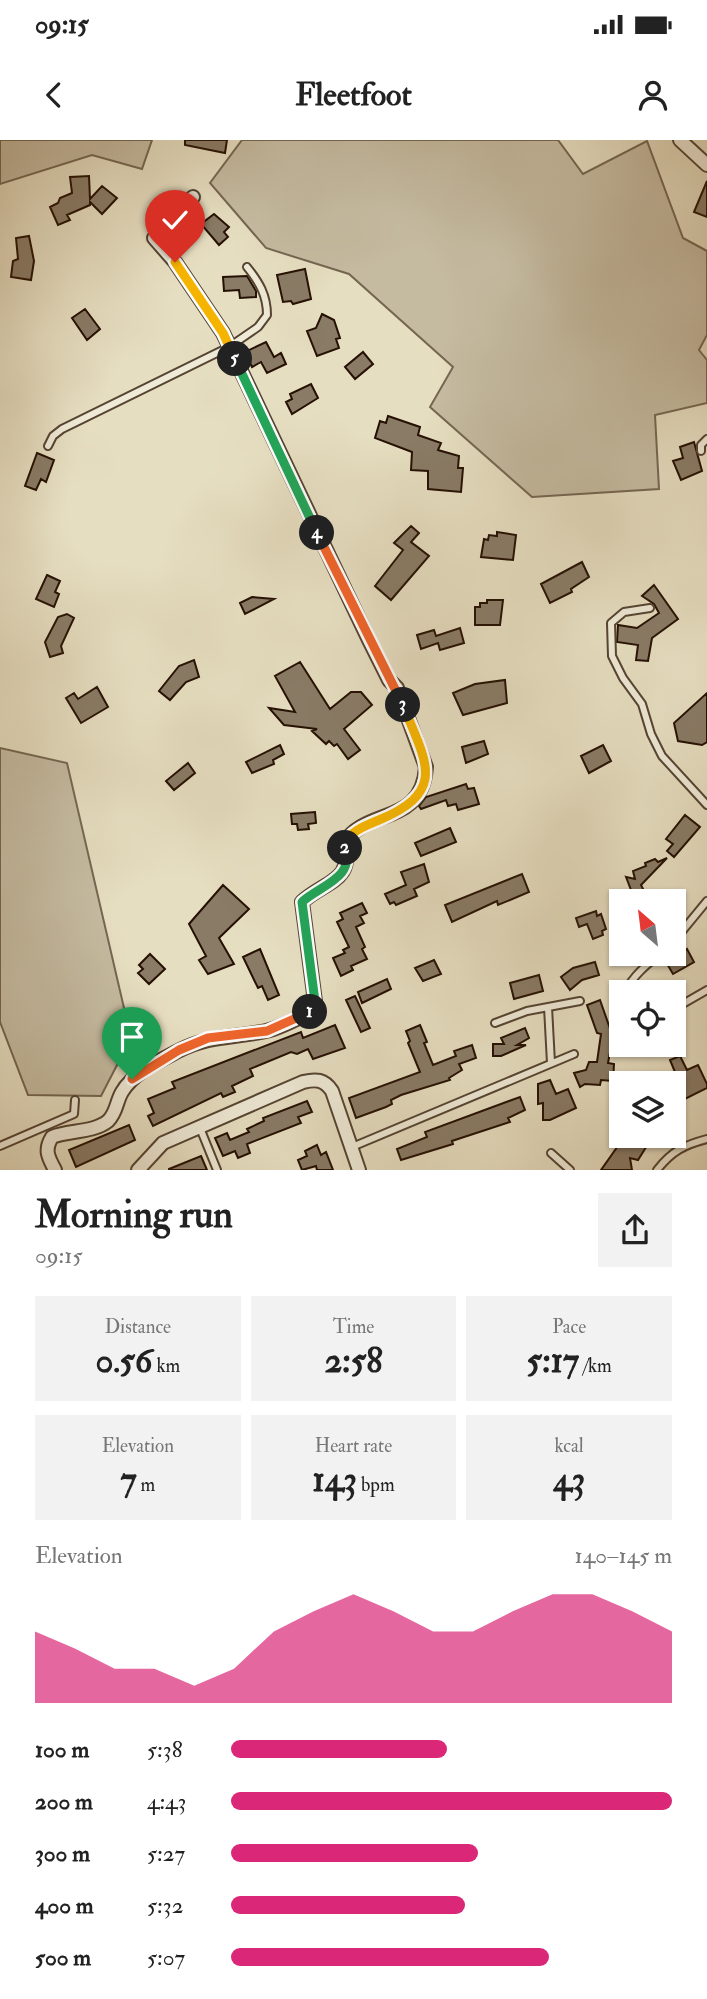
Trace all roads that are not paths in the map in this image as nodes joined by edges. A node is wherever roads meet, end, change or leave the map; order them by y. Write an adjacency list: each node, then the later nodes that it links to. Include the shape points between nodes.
1 (680, 140): 2 (street)
2 (707, 165)
3 (193, 197): 5 (street, via 154,239 175,262)
4 (247, 267): 5 (lane, via 262,287 267,315)
5 (229, 347): 7 (lane, via 62,429); 28 (street, via 379,660 397,688 426,767 425,780 404,810 350,833 344,844 346,869 302,902 316,1009 267,1031 208,1038 147,1068 122,1092 107,1122 51,1137 46,1147)
6 (707, 439): 8 (lane)
7 (48, 446)
8 (701, 452)
9 (650, 608): 10 (lane, via 624,612 611,623 612,656 642,704 662,756)
10 (707, 806)
11 (707, 901): 12 (lane)
12 (686, 926)
13 (647, 966): 14 (lane)
14 (633, 980)
15 (707, 990): 17 (lane)
16 (580, 1001): 18 (lane)
17 (686, 1002)
18 (548, 1007): 19 (lane); 21 (lane)
19 (495, 1023)
20 (574, 1054): 21 (lane)
21 (551, 1063): 26 (lane)
22 (75, 1100): 25 (lane, via 74,1114)
23 (199, 1126): 26 (street, via 317,1079 332,1091); 29 (street, via 163,1143); 30 (lane)
24 (707, 1139): 33 (lane, via 681,1146)
25 (0, 1146)
26 (352, 1147): 31 (street)
27 (551, 1153): 32 (lane)
28 (55, 1170)
29 (138, 1170)
30 (217, 1170)
31 (359, 1170)
32 (570, 1170)
33 (657, 1170)

